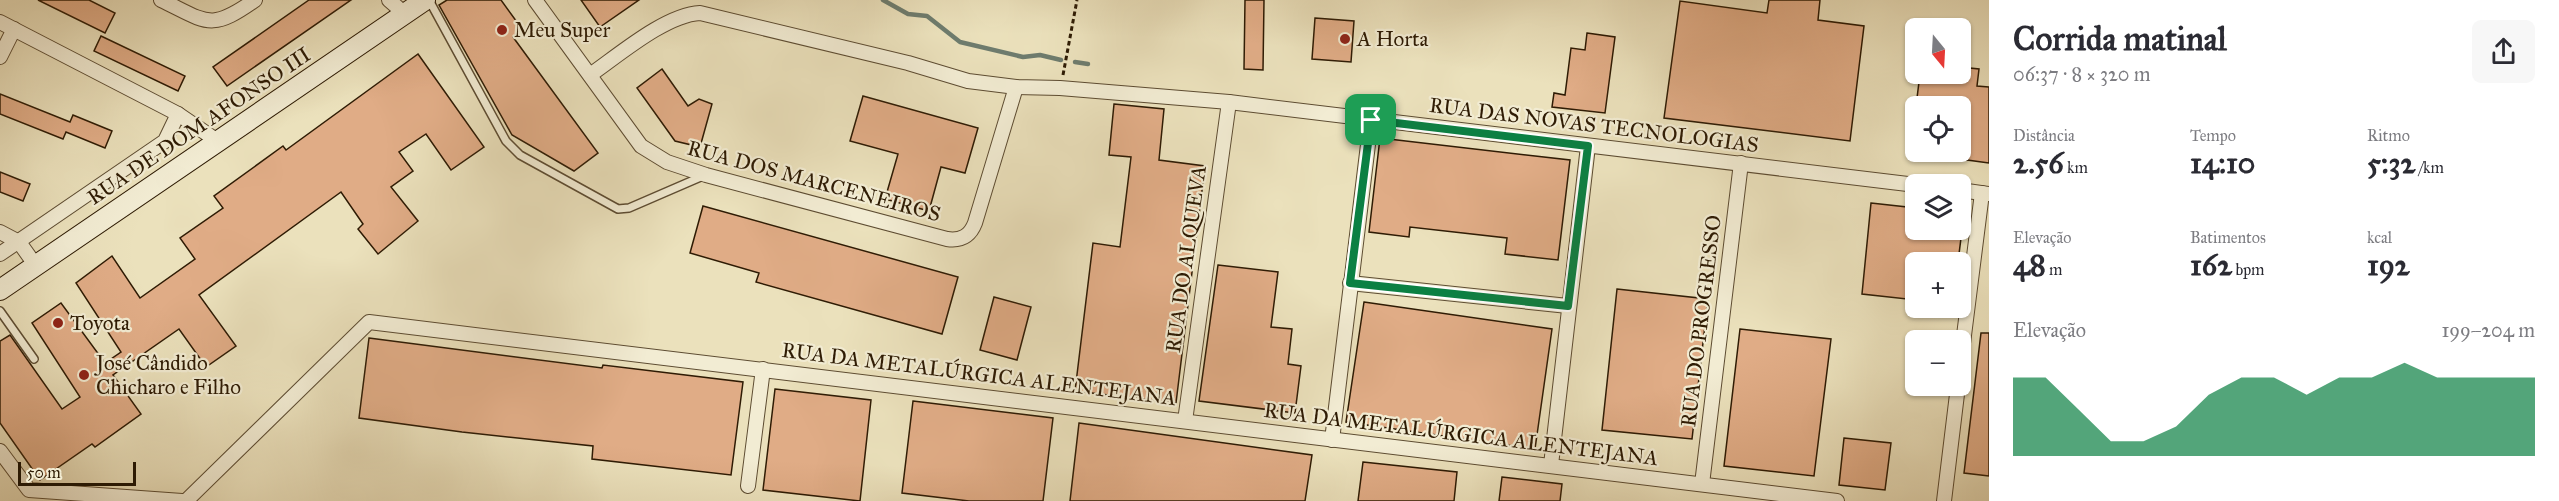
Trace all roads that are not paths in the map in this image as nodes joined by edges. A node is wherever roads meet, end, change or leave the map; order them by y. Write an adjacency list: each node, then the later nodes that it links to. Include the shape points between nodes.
1 (161, 0): 2 (street, via 210,22 228,18)
2 (255, 0)
3 (389, 0): 6 (street)
4 (427, 0): 6 (main road, RUA DE DOM AFONSO III); 18 (lane, via 506,141 520,155 618,209 629,208)
5 (535, 0): 10 (street, RUA DOS MARCENEIROS)
6 (405, 14): 15 (main road, RUA DE DOM AFONSO III)
7 (0, 22): 8 (street)
8 (14, 29): 9 (street); 13 (street)
9 (0, 57)
10 (590, 75): 11 (street, RUA DAS NOVAS TECNOLOGIAS, via 667,22 699,13 968,81); 18 (street, RUA DOS MARCENEIROS, via 641,146 667,162)
11 (1016, 87): 12 (street, RUA DAS NOVAS TECNOLOGIAS); 18 (street, RUA DOS MARCENEIROS, via 975,223 961,239 947,240)
12 (1229, 102): 14 (street, RUA DAS NOVAS TECNOLOGIAS); 33 (street, RUA DO ALQUEVA)
13 (178, 114): 15 (street); 22 (street, via 165,141)
14 (1371, 120): 16 (street, RUA DAS NOVAS TECNOLOGIAS); 25 (street)
15 (219, 142): 24 (main road, RUA DE DOM AFONSO III)
16 (1588, 146): 17 (street, RUA DAS NOVAS TECNOLOGIAS); 27 (street)
17 (1741, 163): 19 (street, RUA DAS NOVAS TECNOLOGIAS); 37 (street, RUA DO PROGRESSO)
18 (706, 175)
19 (1905, 184)
20 (1985, 193): 29 (street)
21 (0, 232): 22 (street)
22 (19, 243): 23 (street); 24 (street)
23 (0, 254)
24 (36, 266): 26 (main road, RUA DE DOM AFONSO III)
25 (1350, 283): 27 (street); 34 (street)
26 (0, 290)
27 (1568, 306): 36 (street)
28 (0, 311): 30 (lane)
29 (1965, 330)
30 (34, 359)
31 (764, 369): 33 (street, RUA DA METALÚRGICA ALENTEJANA); 38 (street); 40 (street, RUA DA METALÚRGICA ALENTEJANA, via 369,322)
32 (1957, 396): 42 (street)
33 (1185, 421): 34 (street, RUA DA METALÚRGICA ALENTEJANA)
34 (1332, 440): 36 (street, RUA DA METALÚRGICA ALENTEJANA)
35 (0, 451): 39 (street, via 29,489)
36 (1551, 465): 37 (street, RUA DA METALÚRGICA ALENTEJANA)
37 (1702, 484): 41 (street, RUA DA METALÚRGICA ALENTEJANA)
38 (748, 486)
39 (182, 501)
40 (186, 501)
41 (1837, 501)
42 (1944, 501)

